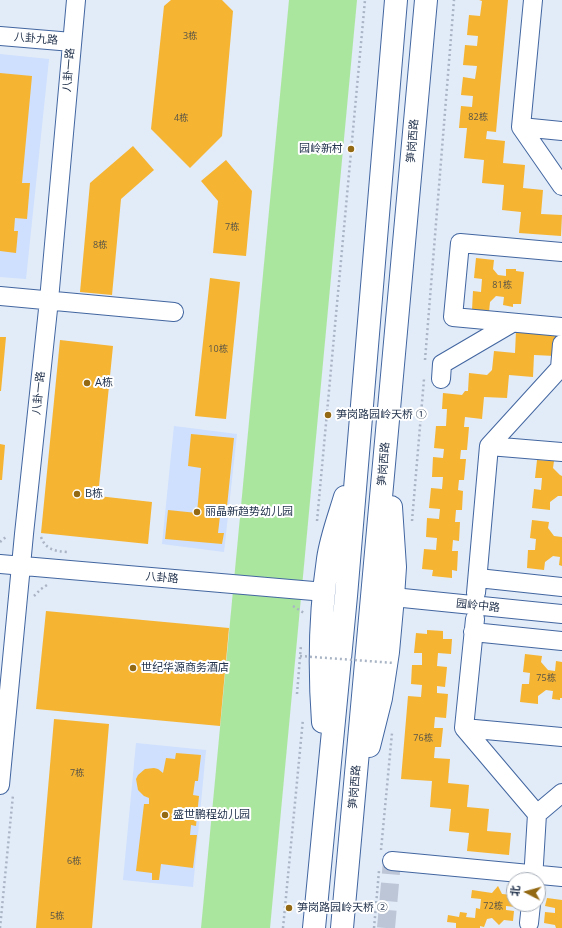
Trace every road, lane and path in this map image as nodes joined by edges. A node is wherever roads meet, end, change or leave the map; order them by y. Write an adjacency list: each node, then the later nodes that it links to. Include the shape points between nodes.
1 (76, 0): 8 (street, 八卦一路)
2 (365, 0): 28 (path)
3 (396, 0): 24 (main road)
4 (426, 0): 26 (main road, 笋岗西路)
5 (454, 0): 19 (path)
6 (533, 0): 9 (street)
7 (0, 36): 8 (street, 八卦九路)
8 (72, 42): 14 (street, 八卦一路)
9 (521, 127): 10 (street); 11 (street)
10 (562, 131)
11 (562, 186)
12 (562, 252): 16 (street, via 460,244 453,317)
13 (0, 296): 14 (street)
14 (49, 300): 15 (street); 34 (street, 八卦一路)
15 (174, 312)
16 (512, 323): 17 (street); 22 (street, via 442,364)
17 (562, 327)
18 (562, 344): 20 (street)
19 (425, 363)
20 (561, 369): 23 (street)
21 (424, 371): 27 (path)
22 (441, 379)
23 (489, 446): 25 (street); 35 (street, via 477,586)
24 (358, 452): 36 (main road, via 328,558); 48 (main road)
25 (562, 452)
26 (385, 454): 37 (main road, via 395,567); 50 (main road, 笋岗西路)
27 (412, 522)
28 (317, 526)
29 (10, 533): 31 (path)
30 (40, 536): 32 (path, via 47,547)
31 (0, 542)
32 (53, 550)
33 (0, 564): 34 (street, 八卦路)
34 (21, 566): 36 (street, 八卦路); 49 (street, 八卦一路)
35 (562, 587)
36 (325, 592): 48 (main road, via 320,644 320,686)
37 (393, 597): 38 (street, 园岭中路); 50 (main road, via 381,698 373,734)
38 (562, 614)
39 (562, 641): 46 (street, via 474,626)
40 (309, 653): 41 (path)
41 (309, 660)
42 (394, 663): 43 (path, bridge, via 300,656)
43 (297, 694)
44 (304, 717): 60 (path)
45 (393, 728): 53 (path)
46 (464, 728): 47 (street); 52 (street)
47 (562, 737)
48 (328, 779): 61 (main road)
49 (0, 785)
50 (355, 787): 62 (main road, 笋岗西路)
51 (562, 793): 52 (street)
52 (537, 814): 54 (street)
53 (384, 860): 55 (street); 63 (path)
54 (533, 872)
55 (506, 874)
56 (546, 877): 57 (street)
57 (562, 877)
58 (530, 912): 59 (street)
59 (529, 926)
60 (283, 928)
61 (314, 928)
62 (342, 928)
63 (374, 928)

